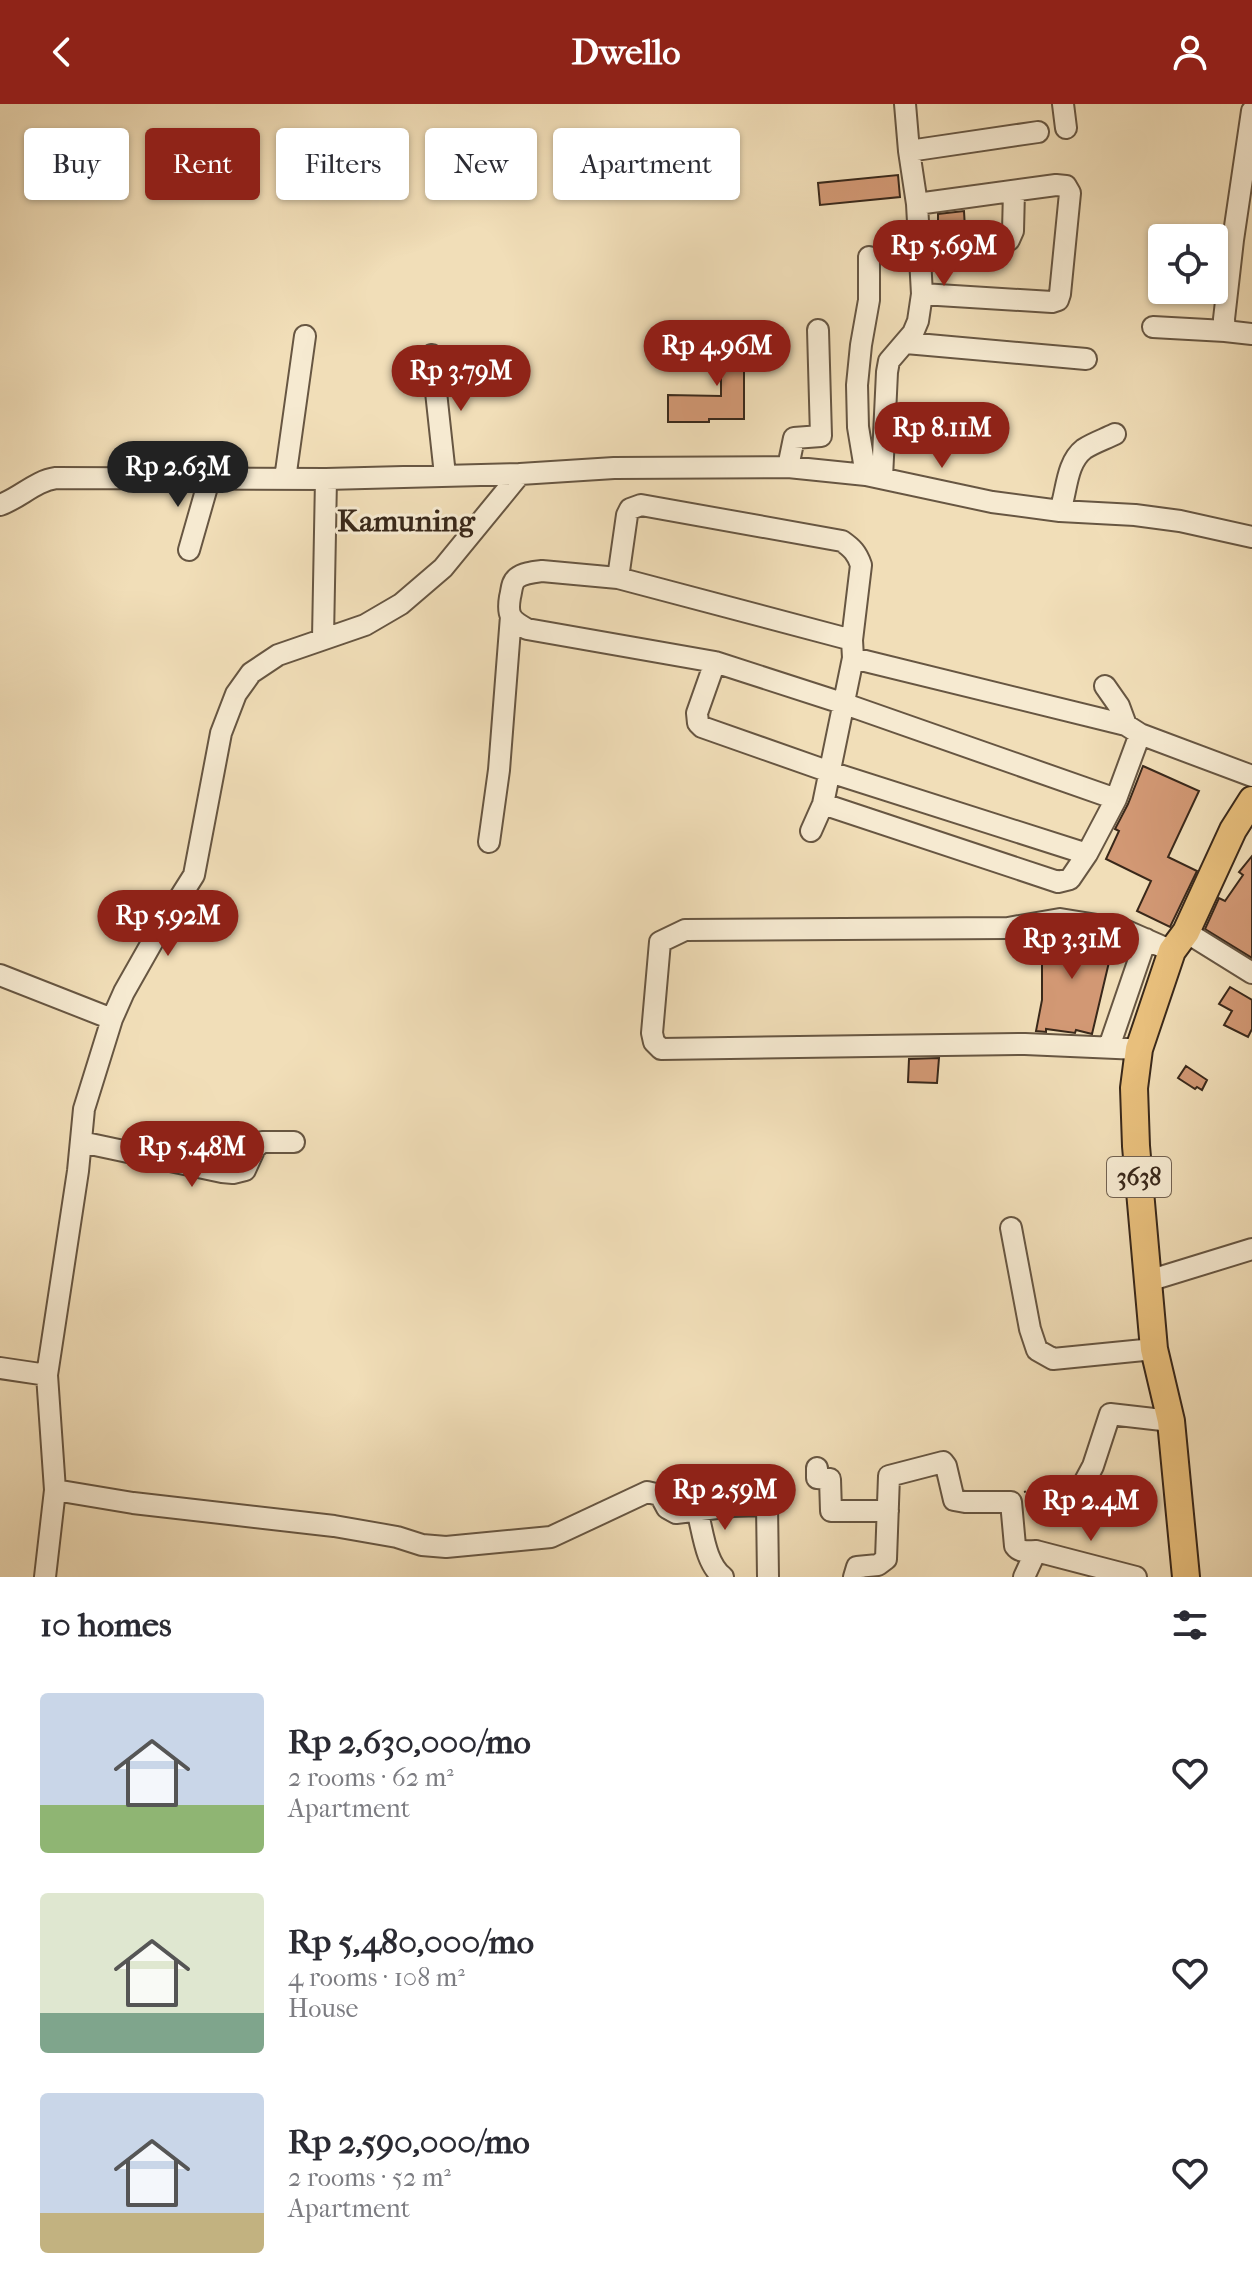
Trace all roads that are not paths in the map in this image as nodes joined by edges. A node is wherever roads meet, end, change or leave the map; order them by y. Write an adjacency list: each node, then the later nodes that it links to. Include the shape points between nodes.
1 (905, 104): 6 (street)
2 (1063, 104): 4 (street)
3 (1252, 111): 14 (street)
4 (1066, 128)
5 (1038, 132): 6 (street)
6 (909, 151): 8 (street)
7 (1014, 191): 8 (street); 9 (street, via 1009,240); 11 (street, via 1056,185 1069,189 1058,300)
8 (917, 204): 9 (street)
9 (919, 241): 11 (street)
10 (869, 257): 24 (street, via 869,300 857,385 858,427)
11 (922, 294): 17 (street, via 918,321)
12 (1153, 327): 14 (street)
13 (818, 330): 21 (street, via 821,436 794,438)
14 (1225, 331): 15 (street)
15 (1252, 334)
16 (305, 336): 25 (street)
17 (906, 343): 19 (street); 24 (street, via 889,361)
18 (432, 355): 23 (street)
19 (1086, 359)
20 (1115, 434): 29 (street, via 1083,450 1070,468)
21 (788, 467): 22 (street); 24 (street)
22 (520, 474): 23 (street); 34 (street, via 443,568 401,604 365,625)
23 (445, 475): 26 (street)
24 (874, 476): 29 (street)
25 (285, 479): 26 (street); 27 (street)
26 (326, 479): 34 (street)
27 (209, 480): 28 (street, via 56,478); 31 (street)
28 (0, 505)
29 (1060, 511): 30 (street, via 1150,517)
30 (1252, 537)
31 (189, 550)
32 (618, 578): 33 (street, via 526,574 513,584); 35 (street); 35 (street, via 627,515 634,506 842,541 861,565)
33 (511, 616): 36 (street, via 527,629); 46 (street)
34 (323, 638): 52 (street, via 263,663 236,694 221,733 194,875)
35 (853, 649): 38 (street); 39 (street)
36 (715, 662): 38 (street); 40 (street, via 697,713 702,727)
37 (1105, 686): 39 (street)
38 (845, 704): 40 (street); 42 (street)
39 (1133, 730): 41 (street); 42 (street)
40 (830, 772): 44 (street); 47 (street)
41 (1252, 776)
42 (1116, 799): 47 (street)
43 (1251, 803): 49 (main road, 3638)
44 (823, 804): 45 (street); 47 (street, via 1058,882 1070,879)
45 (811, 831)
46 (489, 842)
47 (1087, 854)
48 (1146, 939): 49 (street); 53 (street); 53 (street, via 1122,929 1060,919 1008,928 685,930 660,942 652,1033 661,1049)
49 (1179, 941): 50 (street); 54 (main road, 3638)
50 (1252, 973)
51 (0, 975): 52 (street)
52 (112, 1019): 55 (street, via 84,1109)
53 (1109, 1047): 54 (street)
54 (1139, 1049): 59 (main road, 3638, via 1136,1146)
55 (81, 1142): 56 (street, via 233,1173 245,1170 262,1142); 62 (street)
56 (294, 1142)
57 (1011, 1228): 60 (street, via 1037,1350 1053,1359)
58 (1252, 1249): 59 (street)
59 (1148, 1281): 60 (main road, 3638)
60 (1154, 1349): 63 (main road, 3638)
61 (0, 1368): 62 (street)
62 (47, 1375): 66 (street)
63 (1171, 1421): 65 (street, via 1110,1414); 76 (main road, 3638)
64 (817, 1468): 68 (street, via 817,1478 830,1479 831,1511)
65 (1085, 1481)
66 (55, 1490): 67 (street, via 334,1526 433,1546 551,1537 647,1492 660,1495 672,1512); 70 (street)
67 (697, 1510): 71 (street, via 712,1562); 72 (street, via 767,1505)
68 (888, 1511): 69 (street, via 889,1476 943,1462 954,1500 1006,1501 1012,1505 1015,1546); 73 (street, via 886,1559 857,1567)
69 (1036, 1551): 74 (street); 75 (street)
70 (45, 1577)
71 (723, 1577)
72 (768, 1577)
73 (854, 1577)
74 (1024, 1577)
75 (1136, 1577)
76 (1186, 1577)

